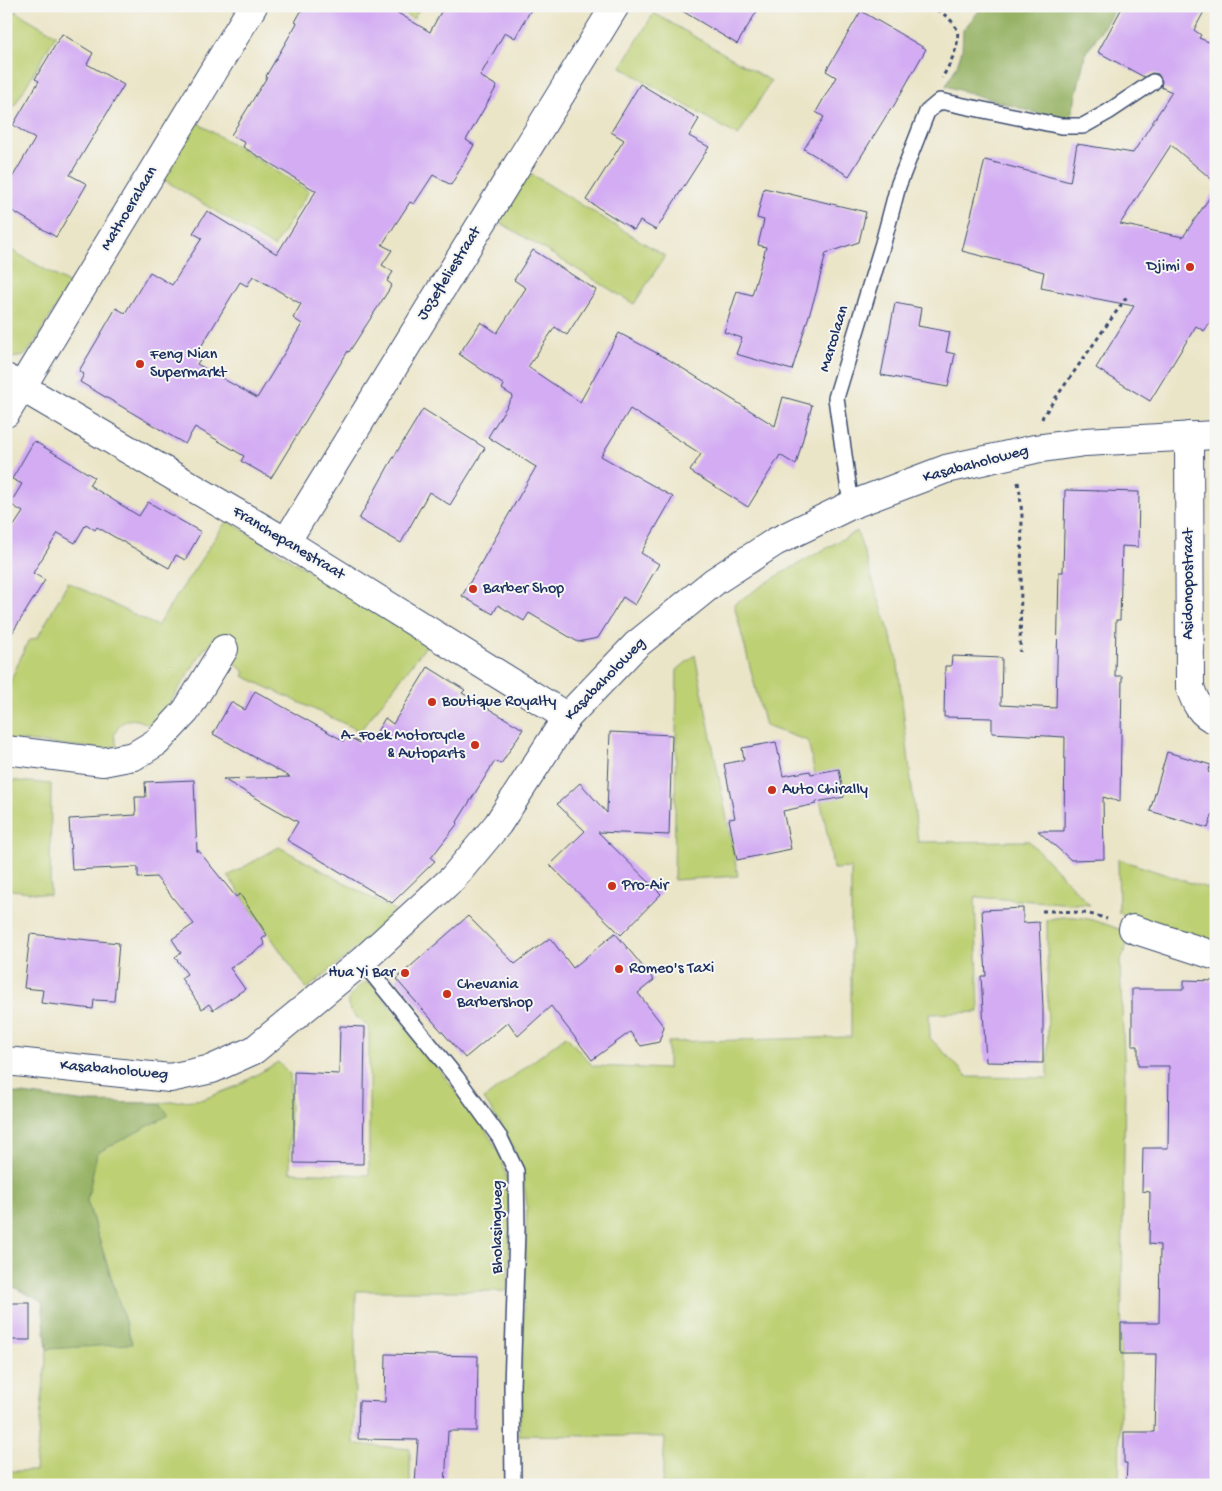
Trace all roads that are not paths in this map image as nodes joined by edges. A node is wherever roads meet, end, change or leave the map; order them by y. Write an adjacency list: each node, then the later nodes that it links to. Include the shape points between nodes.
1 (254, 6): 4 (street, Mathoeralaan)
2 (615, 6): 9 (street, Jozefleliestraat)
3 (1152, 82): 8 (lane, Marcolaan, via 1083,126 1062,126 940,101 927,112 898,186 836,398)
4 (14, 382): 5 (street, Mathoeralaan); 9 (street, Franchepanestraat)
5 (6, 413)
6 (1188, 436): 7 (street, Kasabaholoweg); 8 (street, Kasabaholoweg, via 1085,442 1023,452 946,469); 12 (street, Asidonopostraat, via 1190,687 1196,705)
7 (1216, 436)
8 (852, 505): 11 (street, Kasabaholoweg, via 775,542 715,581 636,646)
9 (286, 542): 11 (street, Franchepanestraat)
10 (224, 649): 13 (street, via 186,712 157,742 134,756 103,762)
11 (568, 717): 16 (street, Kasabaholoweg, via 498,824 453,878)
12 (1216, 720)
13 (6, 750)
14 (1133, 929): 15 (street)
15 (1216, 956)
16 (362, 961): 17 (street, Kasabaholoweg, via 254,1050 212,1069 170,1078); 18 (lane, Bholasingweg, via 456,1077 500,1138 516,1172)
17 (6, 1061)
18 (513, 1485)

